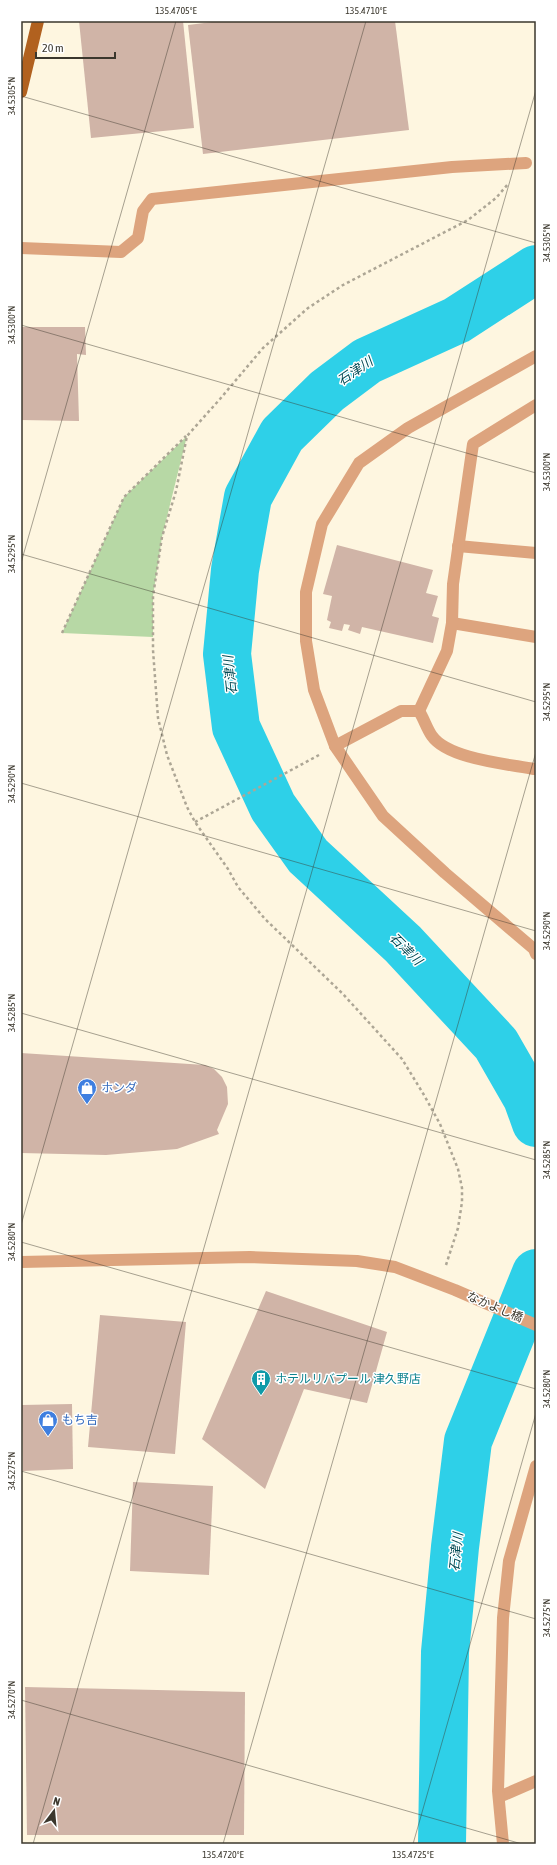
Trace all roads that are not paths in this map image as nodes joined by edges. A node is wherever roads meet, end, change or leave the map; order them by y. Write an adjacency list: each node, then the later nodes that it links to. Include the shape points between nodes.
1 (38, 21): 2 (main road)
2 (21, 92)
3 (526, 163): 4 (street, via 452,167 152,199 143,210 138,238 121,252)
4 (21, 248)
5 (536, 356): 12 (street, via 408,428 359,463 322,524 306,592 306,641 314,690)
6 (536, 405): 7 (street, via 473,444)
7 (458, 546): 8 (street); 9 (street, via 453,584)
8 (536, 553)
9 (452, 623): 10 (street); 11 (street, via 447,651)
10 (536, 637)
11 (420, 711): 12 (street, via 401,711); 13 (street, via 433,737 445,749 481,760)
12 (335, 746): 14 (street, via 383,816 534,949)
13 (534, 769)
14 (536, 954)
15 (21, 1262): 16 (street, なかよし橋, via 250,1257 357,1261 395,1267)
16 (536, 1325)
17 (536, 1466): 19 (street, via 508,1561 503,1618)
18 (536, 1781): 19 (street)
19 (498, 1797): 20 (street)
20 (503, 1844)

